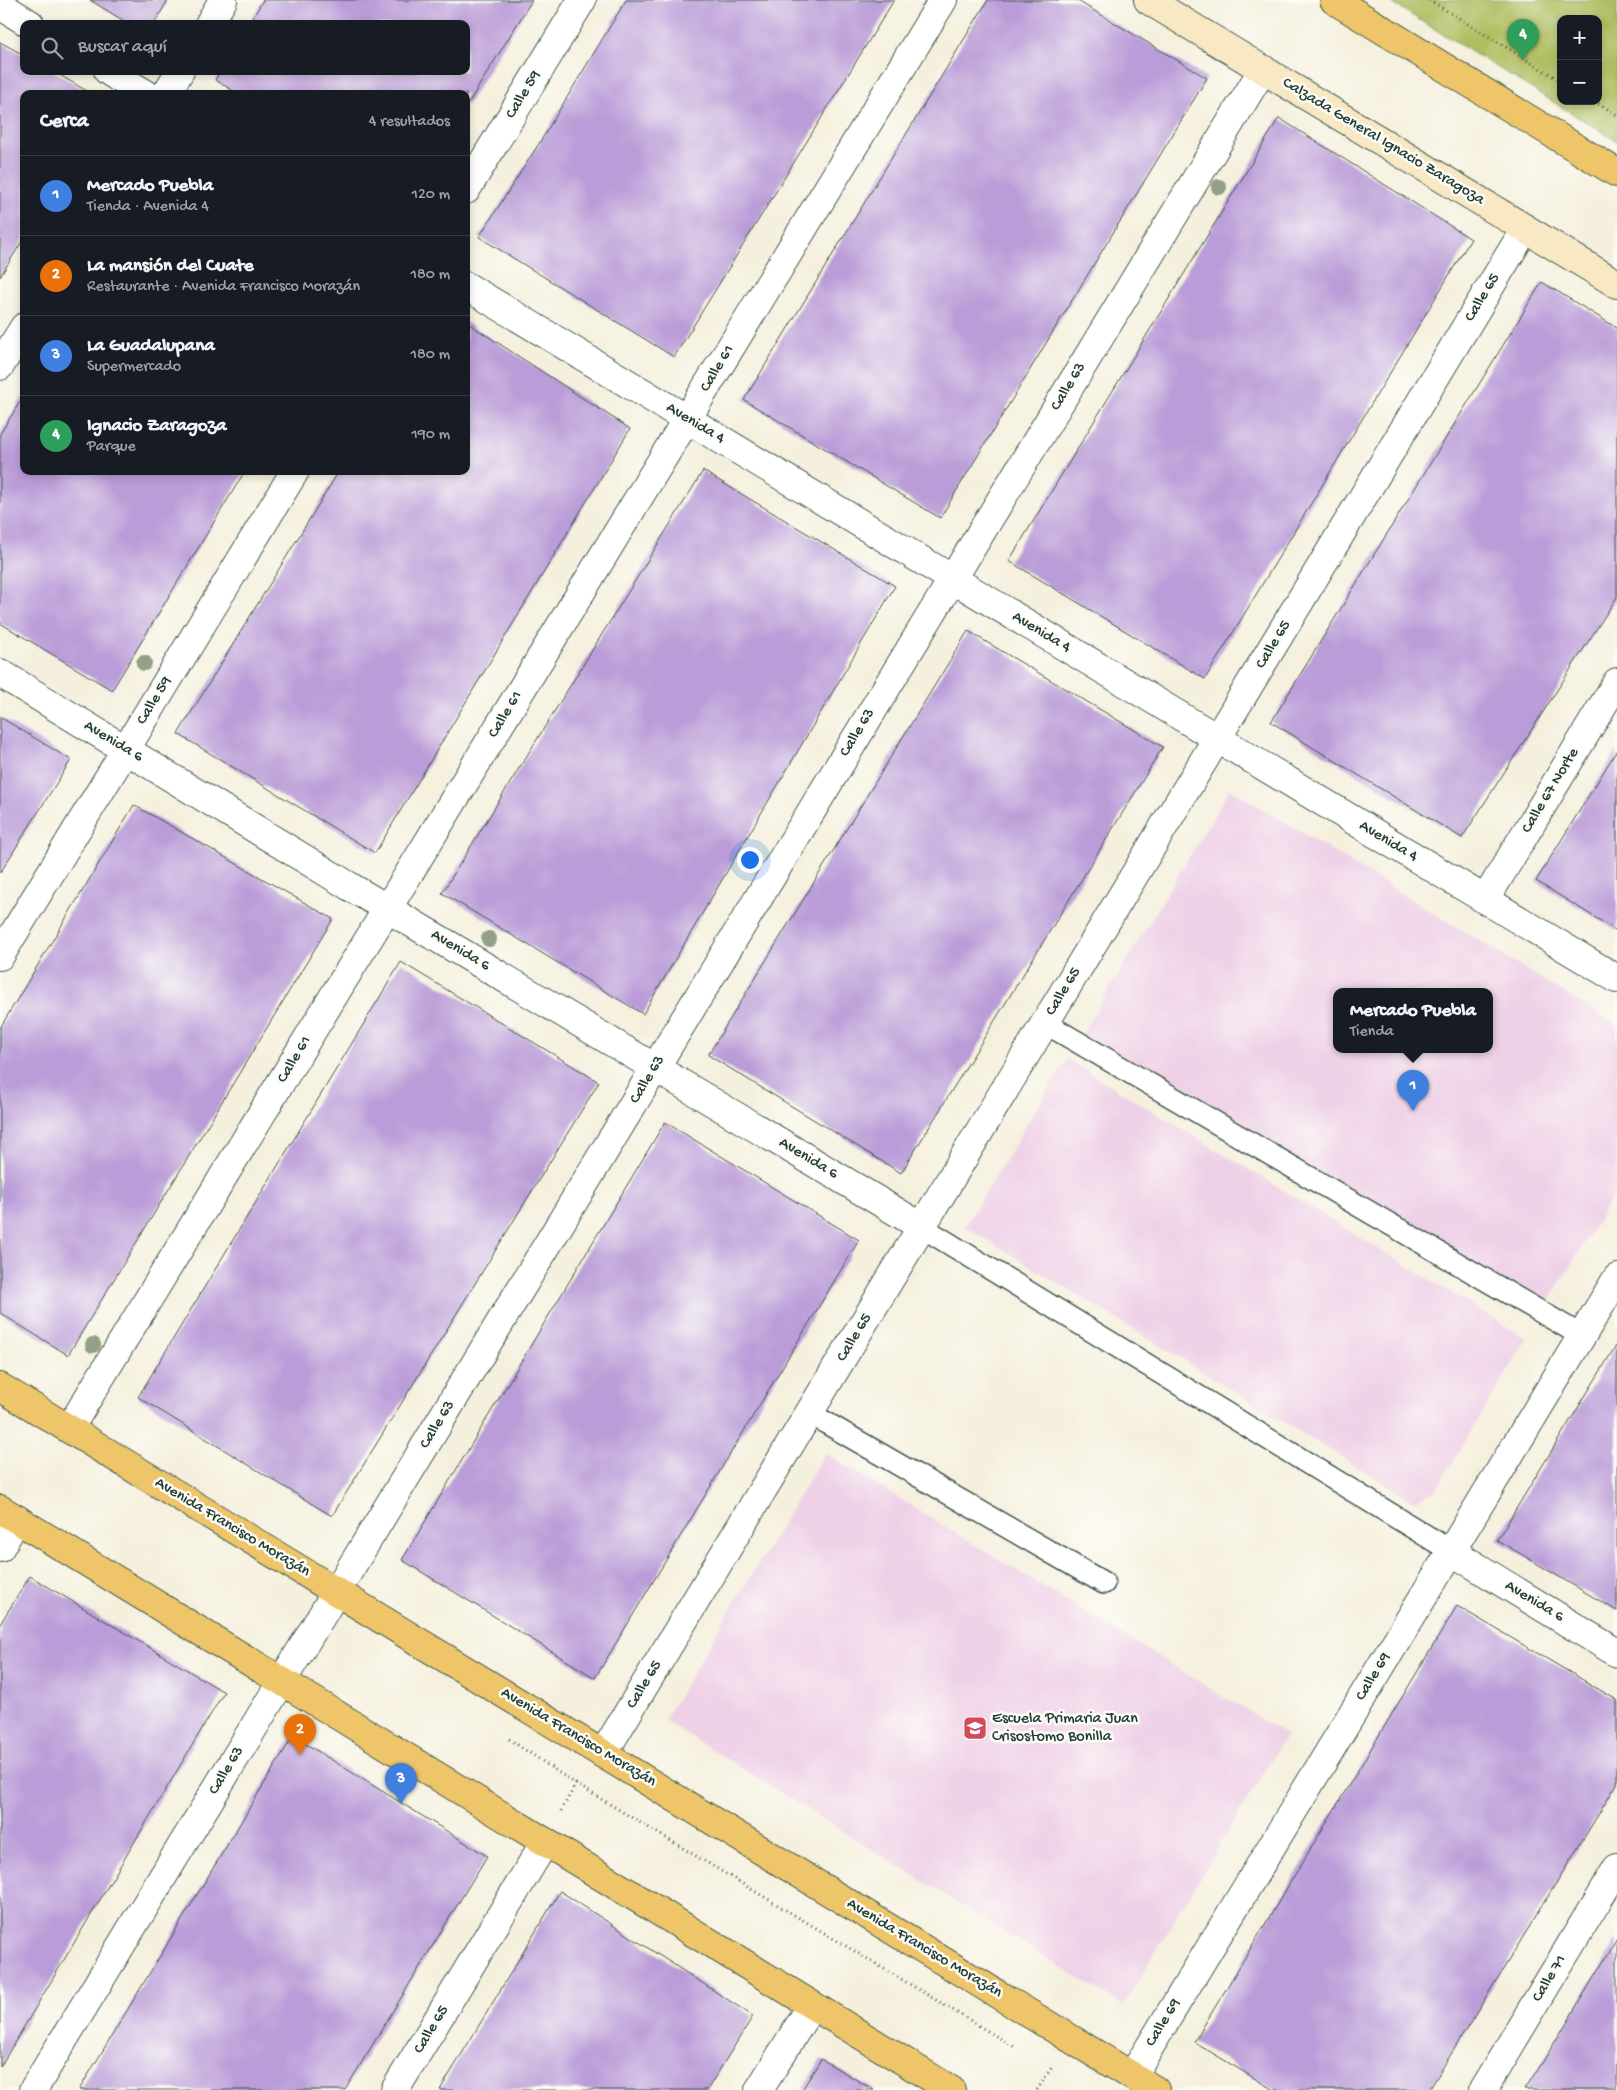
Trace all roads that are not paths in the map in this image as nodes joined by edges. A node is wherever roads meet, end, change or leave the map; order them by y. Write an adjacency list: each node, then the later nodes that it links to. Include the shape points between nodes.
1 (223, 0): 8 (street)
2 (582, 0): 15 (street, Calle 59)
3 (943, 0): 21 (street, Calle 61)
4 (1148, 0): 9 (main road, Calzada General Ignacio Zaragoza)
5 (1334, 0): 14 (main road)
6 (0, 5): 7 (street)
7 (24, 20)
8 (211, 20)
9 (1262, 69): 16 (main road, Calzada General Ignacio Zaragoza); 23 (street, Calle 63)
10 (114, 75): 12 (street)
11 (178, 75): 13 (street)
12 (139, 90)
13 (168, 90)
14 (1617, 173)
15 (470, 183)
16 (1525, 229): 17 (main road, Calzada General Ignacio Zaragoza); 26 (street, Calle 65)
17 (1617, 284)
18 (470, 288): 21 (street, Avenida 4)
19 (20, 334): 20 (street)
20 (0, 366)
21 (687, 419): 23 (street, Avenida 4); 29 (street, Calle 61)
22 (293, 475): 27 (street, Calle 59)
23 (952, 579): 26 (street, Avenida 4); 33 (street, Calle 63)
24 (0, 673): 27 (street, Avenida 6)
25 (1617, 682): 28 (street, Calle 67 Norte)
26 (1217, 739): 28 (street, Avenida 4); 32 (street, Calle 65)
27 (126, 750): 29 (street, Avenida 6); 30 (street, Calle 59)
28 (1485, 900): 31 (street, Avenida 4)
29 (388, 908): 33 (street, Avenida 6); 39 (street, Calle 61)
30 (0, 956)
31 (1617, 979)
32 (1046, 1022): 34 (street, Calle 65); 36 (lane)
33 (655, 1068): 34 (street, Avenida 6); 44 (street, Calle 63)
34 (922, 1227): 38 (street, Calle 65); 42 (lane)
35 (1617, 1278): 36 (street, Calle 69)
36 (1582, 1336): 42 (street, Calle 69)
37 (0, 1387): 39 (main road, Avenida Francisco Morazán)
38 (809, 1413): 43 (lane); 47 (street, Calle 65)
39 (69, 1429): 44 (main road, Avenida Francisco Morazán)
40 (9, 1514): 41 (street); 46 (main road)
41 (0, 1548)
42 (1451, 1551): 45 (street, Avenida 6); 51 (street, Calle 69)
43 (1104, 1583)
44 (336, 1592): 46 (street, Calle 63); 47 (main road, Avenida Francisco Morazán)
45 (1617, 1653)
46 (282, 1681): 48 (main road); 52 (street, Calle 63)
47 (604, 1754): 51 (main road, Avenida Francisco Morazán)
48 (545, 1842): 50 (main road); 53 (street, Calle 65)
49 (1617, 1868): 57 (street, Calle 71)
50 (812, 2005): 54 (street); 55 (main road)
51 (1132, 2076): 56 (main road, Avenida Francisco Morazán)
52 (33, 2090)
53 (395, 2090)
54 (759, 2090)
55 (951, 2090)
56 (1155, 2090)
57 (1483, 2090)

